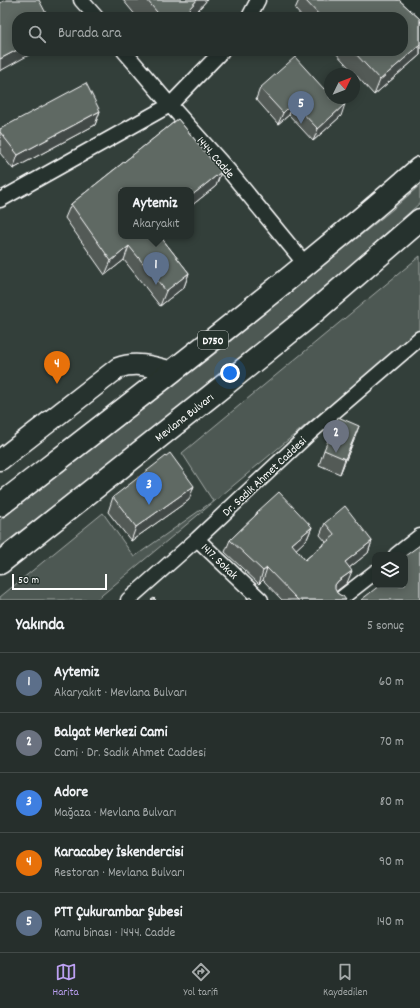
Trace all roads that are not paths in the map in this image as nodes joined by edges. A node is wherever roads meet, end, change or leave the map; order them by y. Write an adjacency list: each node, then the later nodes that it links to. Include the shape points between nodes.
1 (81, 0): 5 (street)
2 (258, 0): 6 (street)
3 (408, 0): 4 (street)
4 (420, 11)
5 (92, 12)
6 (252, 12)
7 (128, 56): 9 (street, 1444. Cadde)
8 (217, 56): 9 (street)
9 (170, 105): 11 (street); 13 (street, 1444. Cadde, via 229,171)
10 (420, 168): 13 (highway, D750)
11 (0, 200)
12 (418, 224): 21 (highway, Mevlana Bulvarı, via 307,318)
13 (305, 264): 15 (highway, D750)
14 (420, 338): 19 (street, Dr. Sadık Ahmet Caddesi, via 311,432)
15 (172, 372): 16 (street, via 143,365 126,365 118,368); 17 (highway, D750)
16 (0, 460)
17 (0, 505)
18 (420, 536): 20 (street)
19 (197, 539): 23 (street, Dr. Sadık Ahmet Caddesi); 24 (street, 1417. Sokak)
20 (400, 552)
21 (0, 563)
22 (372, 574): 25 (street)
23 (128, 600)
24 (261, 600)
25 (339, 600)

